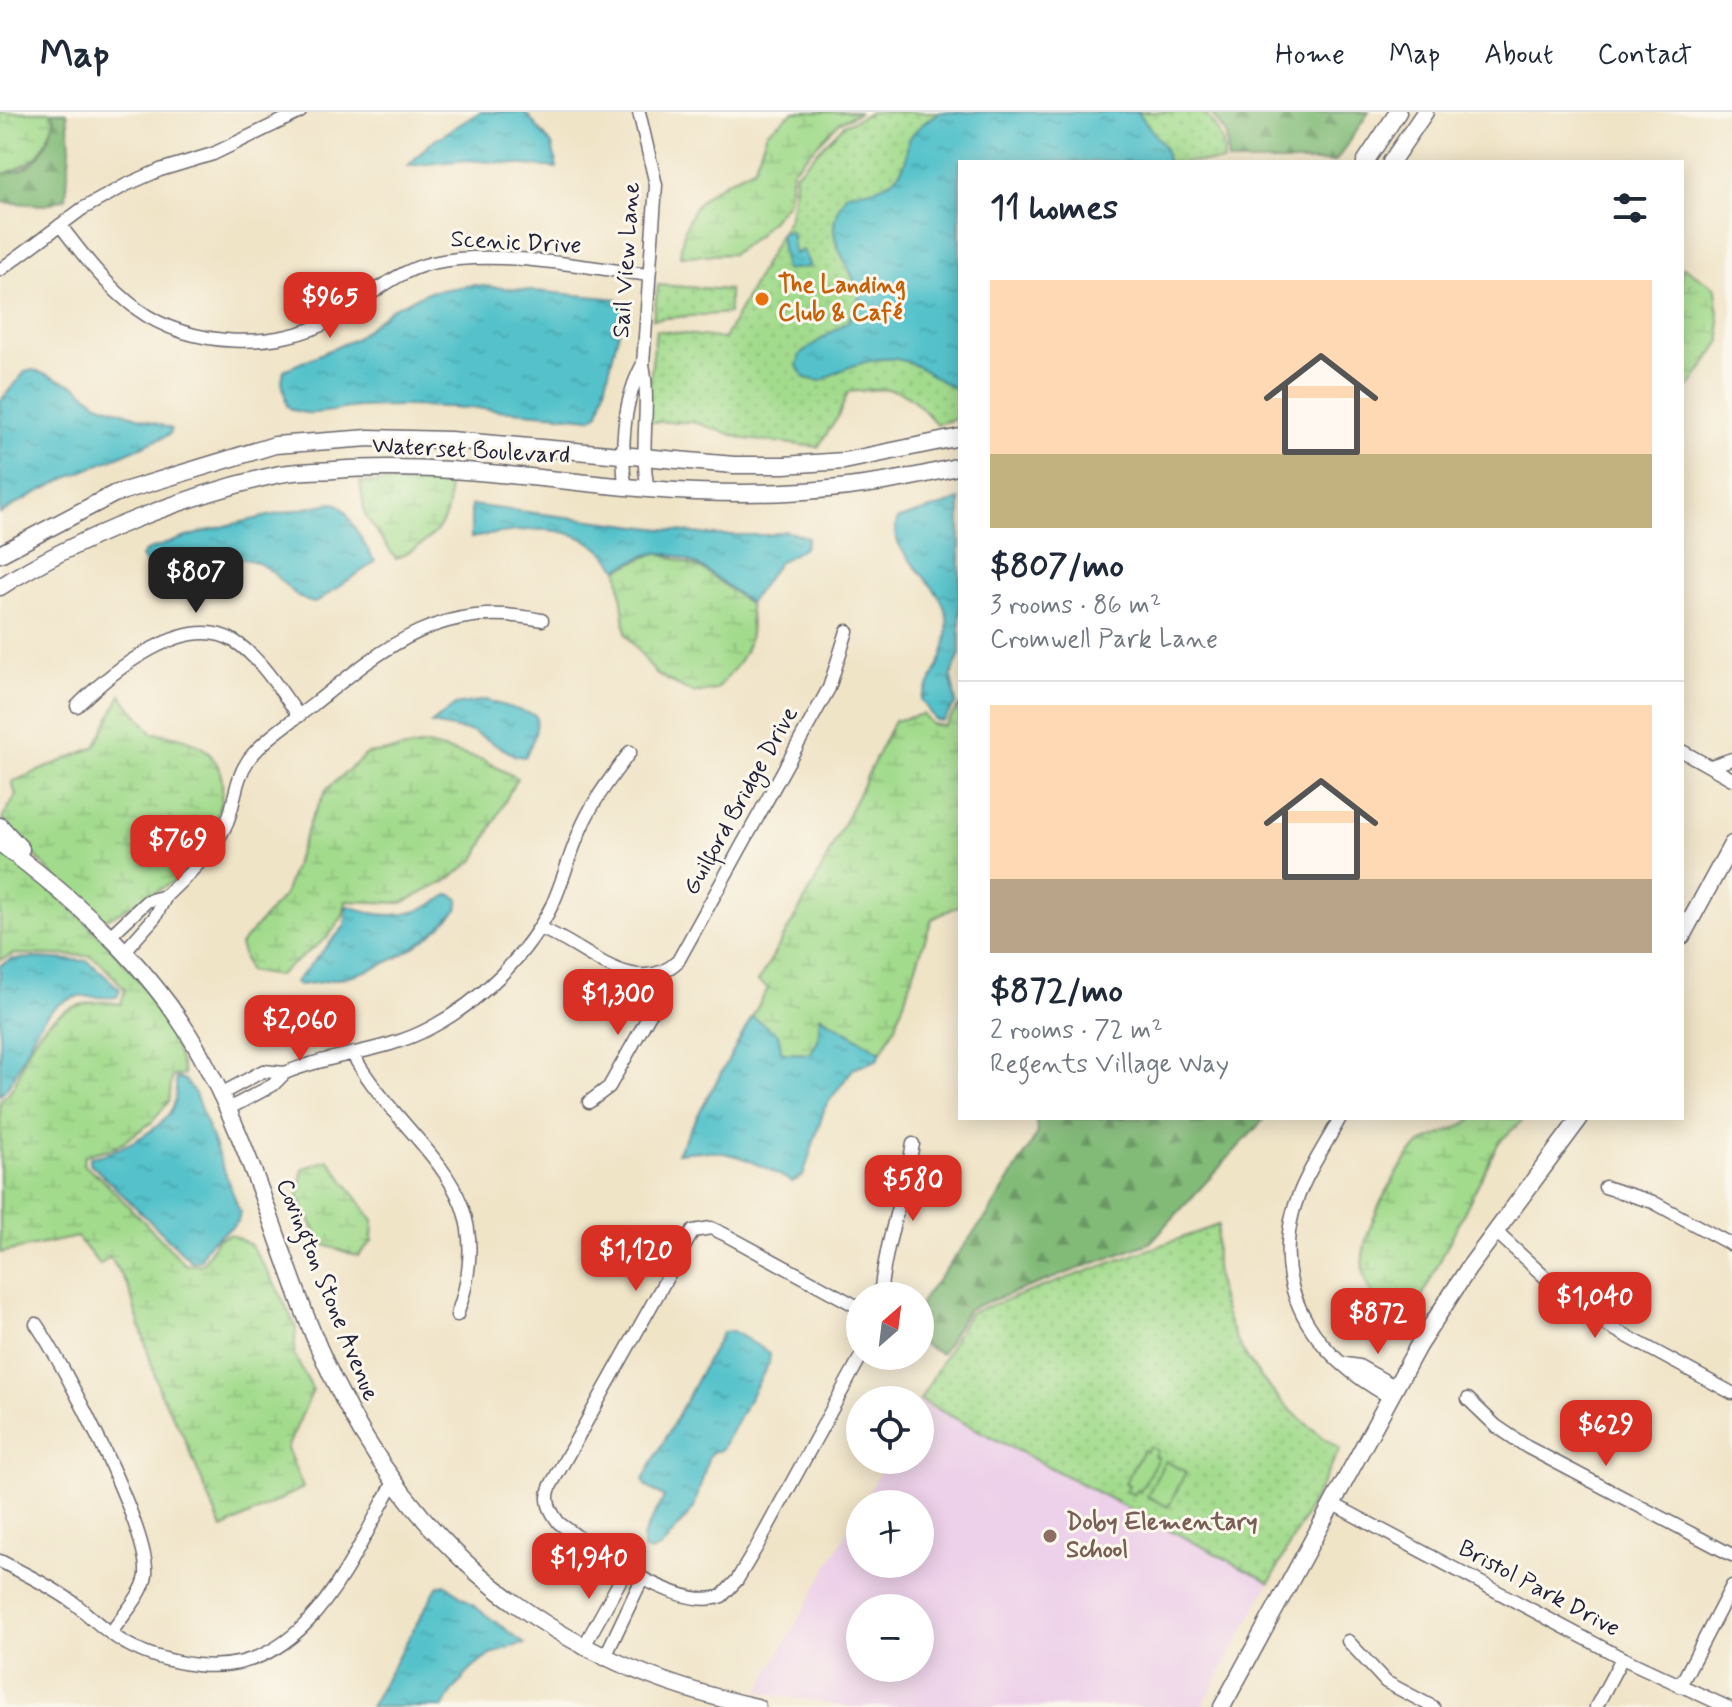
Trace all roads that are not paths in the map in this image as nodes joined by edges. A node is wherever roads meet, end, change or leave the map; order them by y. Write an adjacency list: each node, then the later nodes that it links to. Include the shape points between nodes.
1 (300, 112): 7 (street, via 213,154 126,185)
2 (639, 112): 9 (street, Sail View Lane, via 656,185)
3 (1398, 112): 5 (street)
4 (1425, 112): 6 (street)
5 (1366, 160)
6 (1392, 160)
7 (60, 225): 8 (street); 9 (street, Scenic Drive, via 110,286 139,311 215,339 254,343 301,334 396,278 439,261 542,263)
8 (0, 270)
9 (649, 275): 10 (street, Sail View Lane)
10 (643, 364): 12 (street, Sail View Lane, via 630,387); 13 (street, Sail View Lane, via 648,390)
11 (958, 437): 13 (street, Waterset Boulevard, via 844,461 784,465)
12 (622, 456): 13 (street, Waterset Boulevard); 15 (street, Sail View Lane); 17 (street, Waterset Boulevard, via 450,440 369,438 275,445 114,494)
13 (642, 457): 16 (street, Sail View Lane)
14 (958, 466): 16 (street, Waterset Boulevard, via 816,492 730,495)
15 (625, 486): 16 (street, Waterset Boulevard); 18 (street, Waterset Boulevard, via 448,468 281,474 125,521)
16 (648, 489)
17 (0, 554)
18 (0, 587)
19 (542, 620): 22 (street, via 509,613 469,615 420,630 383,649)
20 (847, 631): 37 (street, Guilford Bridge Drive, via 829,688 690,941 674,964)
21 (77, 706): 22 (street, via 120,667 203,632 217,633 245,649)
22 (299, 716): 32 (street, via 247,763 232,795 226,826 201,862)
23 (630, 752): 33 (street, via 587,814)
24 (1684, 752): 26 (street)
25 (1732, 759): 26 (street)
26 (1711, 766): 27 (street)
27 (1732, 779)
28 (0, 826): 31 (street, Covington Stone Avenue)
29 (0, 843): 31 (street, Covington Stone Avenue)
30 (1732, 844): 34 (street)
31 (49, 880): 35 (street, Covington Stone Avenue)
32 (166, 896): 35 (street, via 147,901); 36 (street)
33 (539, 928): 37 (street, via 623,973); 38 (street, via 502,974 462,1007 411,1037)
34 (1684, 932)
35 (110, 936): 36 (street, Covington Stone Avenue)
36 (124, 952): 39 (street, Covington Stone Avenue, via 186,1030)
37 (652, 976): 40 (street, via 651,1012 609,1087)
38 (353, 1055): 39 (street, via 312,1062 285,1073 273,1085); 49 (street, via 447,1174 467,1219 472,1258)
39 (223, 1102): 55 (street, Covington Stone Avenue, via 242,1140 306,1317 356,1428)
40 (589, 1102)
41 (1339, 1120): 52 (street, via 1293,1213 1288,1279 1322,1345)
42 (1579, 1120): 45 (street)
43 (913, 1144): 47 (street)
44 (1605, 1187): 46 (street, via 1653,1202)
45 (1496, 1232): 52 (street, via 1455,1288); 53 (street, via 1584,1313)
46 (1732, 1245)
47 (882, 1282)
48 (846, 1300): 59 (street, via 711,1228 693,1231 547,1493 559,1523)
49 (457, 1315)
50 (36, 1324): 62 (street, via 74,1383 142,1547 146,1579)
51 (853, 1370): 60 (street, via 729,1590 715,1599 698,1598)
52 (1393, 1392): 56 (street)
53 (1732, 1393)
54 (1468, 1399): 57 (street, via 1527,1447)
55 (393, 1484): 62 (street, via 318,1614 292,1639 263,1655 214,1667 182,1663 148,1654); 64 (street, Covington Stone Avenue, via 484,1581)
56 (1333, 1504): 65 (street, Bristol Park Drive); 69 (street)
57 (1732, 1555)
58 (0, 1561): 62 (street, via 60,1594)
59 (626, 1570): 60 (street); 64 (street)
60 (642, 1579): 66 (street)
61 (1732, 1586): 67 (street)
62 (111, 1633)
63 (1348, 1641): 70 (street, via 1386,1682)
64 (583, 1648): 66 (street, Covington Stone Avenue)
65 (1622, 1658): 67 (street, Bristol Park Drive); 71 (street)
66 (604, 1659): 68 (street, Covington Stone Avenue, via 696,1694)
67 (1680, 1686): 72 (street, Bristol Park Drive)
68 (757, 1707)
69 (1222, 1707)
70 (1433, 1707)
71 (1596, 1707)
72 (1727, 1707)

